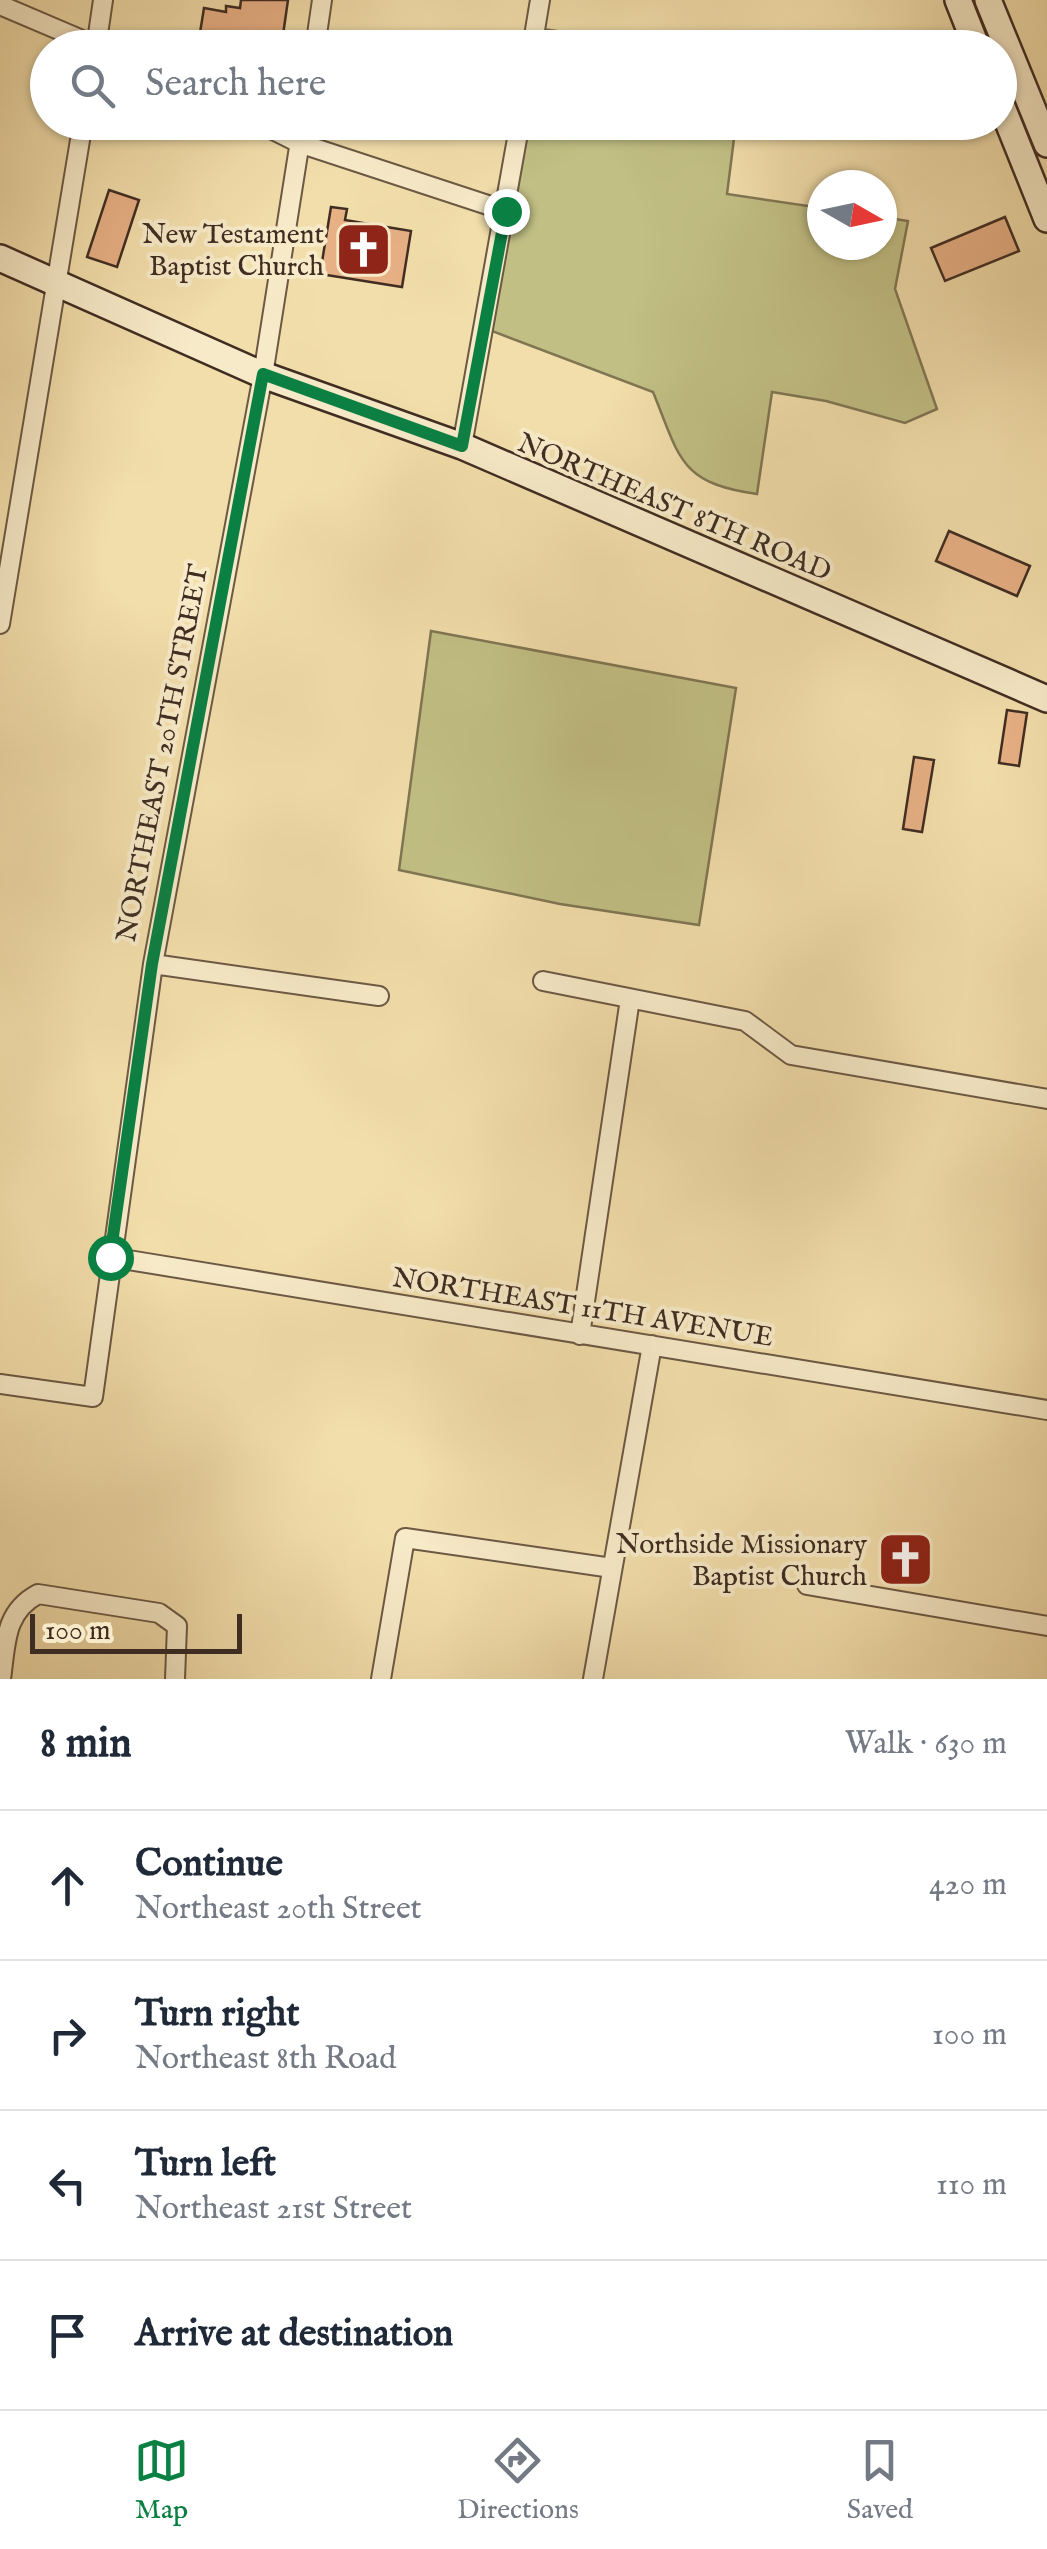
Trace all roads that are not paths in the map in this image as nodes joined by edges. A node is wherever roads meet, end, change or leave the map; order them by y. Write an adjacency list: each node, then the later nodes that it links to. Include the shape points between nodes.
1 (103, 0): 8 (street)
2 (322, 0): 9 (street)
3 (540, 0): 10 (street)
4 (958, 0): 11 (main road)
5 (988, 0): 12 (main road)
6 (0, 5): 7 (street)
7 (58, 30)
8 (99, 30)
9 (317, 30)
10 (535, 30)
11 (970, 30)
12 (1000, 30)
13 (1017, 71): 20 (main road)
14 (80, 140): 24 (street)
15 (294, 140): 19 (street)
16 (300, 140): 19 (street, NORTHEAST 20TH STREET)
17 (517, 140): 21 (street)
18 (1015, 140): 22 (main road)
19 (300, 143): 21 (street); 25 (street, NORTHEAST 20TH STREET)
20 (1047, 144)
21 (506, 211): 26 (street)
22 (1047, 219)
23 (0, 258): 24 (main road, NORTHEAST 8TH ROAD)
24 (57, 282): 25 (main road, NORTHEAST 8TH ROAD); 27 (street)
25 (263, 374): 26 (main road, NORTHEAST 8TH ROAD); 29 (street, NORTHEAST 20TH STREET)
26 (462, 446): 28 (main road, NORTHEAST 8TH ROAD)
27 (0, 624)
28 (1047, 699)
29 (152, 964): 31 (street); 34 (street, NORTHEAST 20TH STREET)
30 (543, 982): 32 (street)
31 (380, 996)
32 (630, 1000): 33 (street, via 746,1020 791,1055); 35 (street)
33 (1047, 1099)
34 (110, 1257): 35 (street, NORTHEAST 11TH AVENUE); 37 (street, NORTHEAST 20TH STREET, via 92,1397)
35 (580, 1335): 36 (street, NORTHEAST 11TH AVENUE)
36 (652, 1345): 38 (street, NORTHEAST 11TH AVENUE); 39 (street)
37 (0, 1384)
38 (1047, 1410)
39 (612, 1568): 44 (street, via 406,1538); 45 (street)
40 (807, 1585): 41 (street)
41 (1047, 1626)
42 (1, 1679): 43 (street, via 10,1619 38,1594 159,1613 177,1626)
43 (175, 1679)
44 (381, 1679)
45 (593, 1679)

